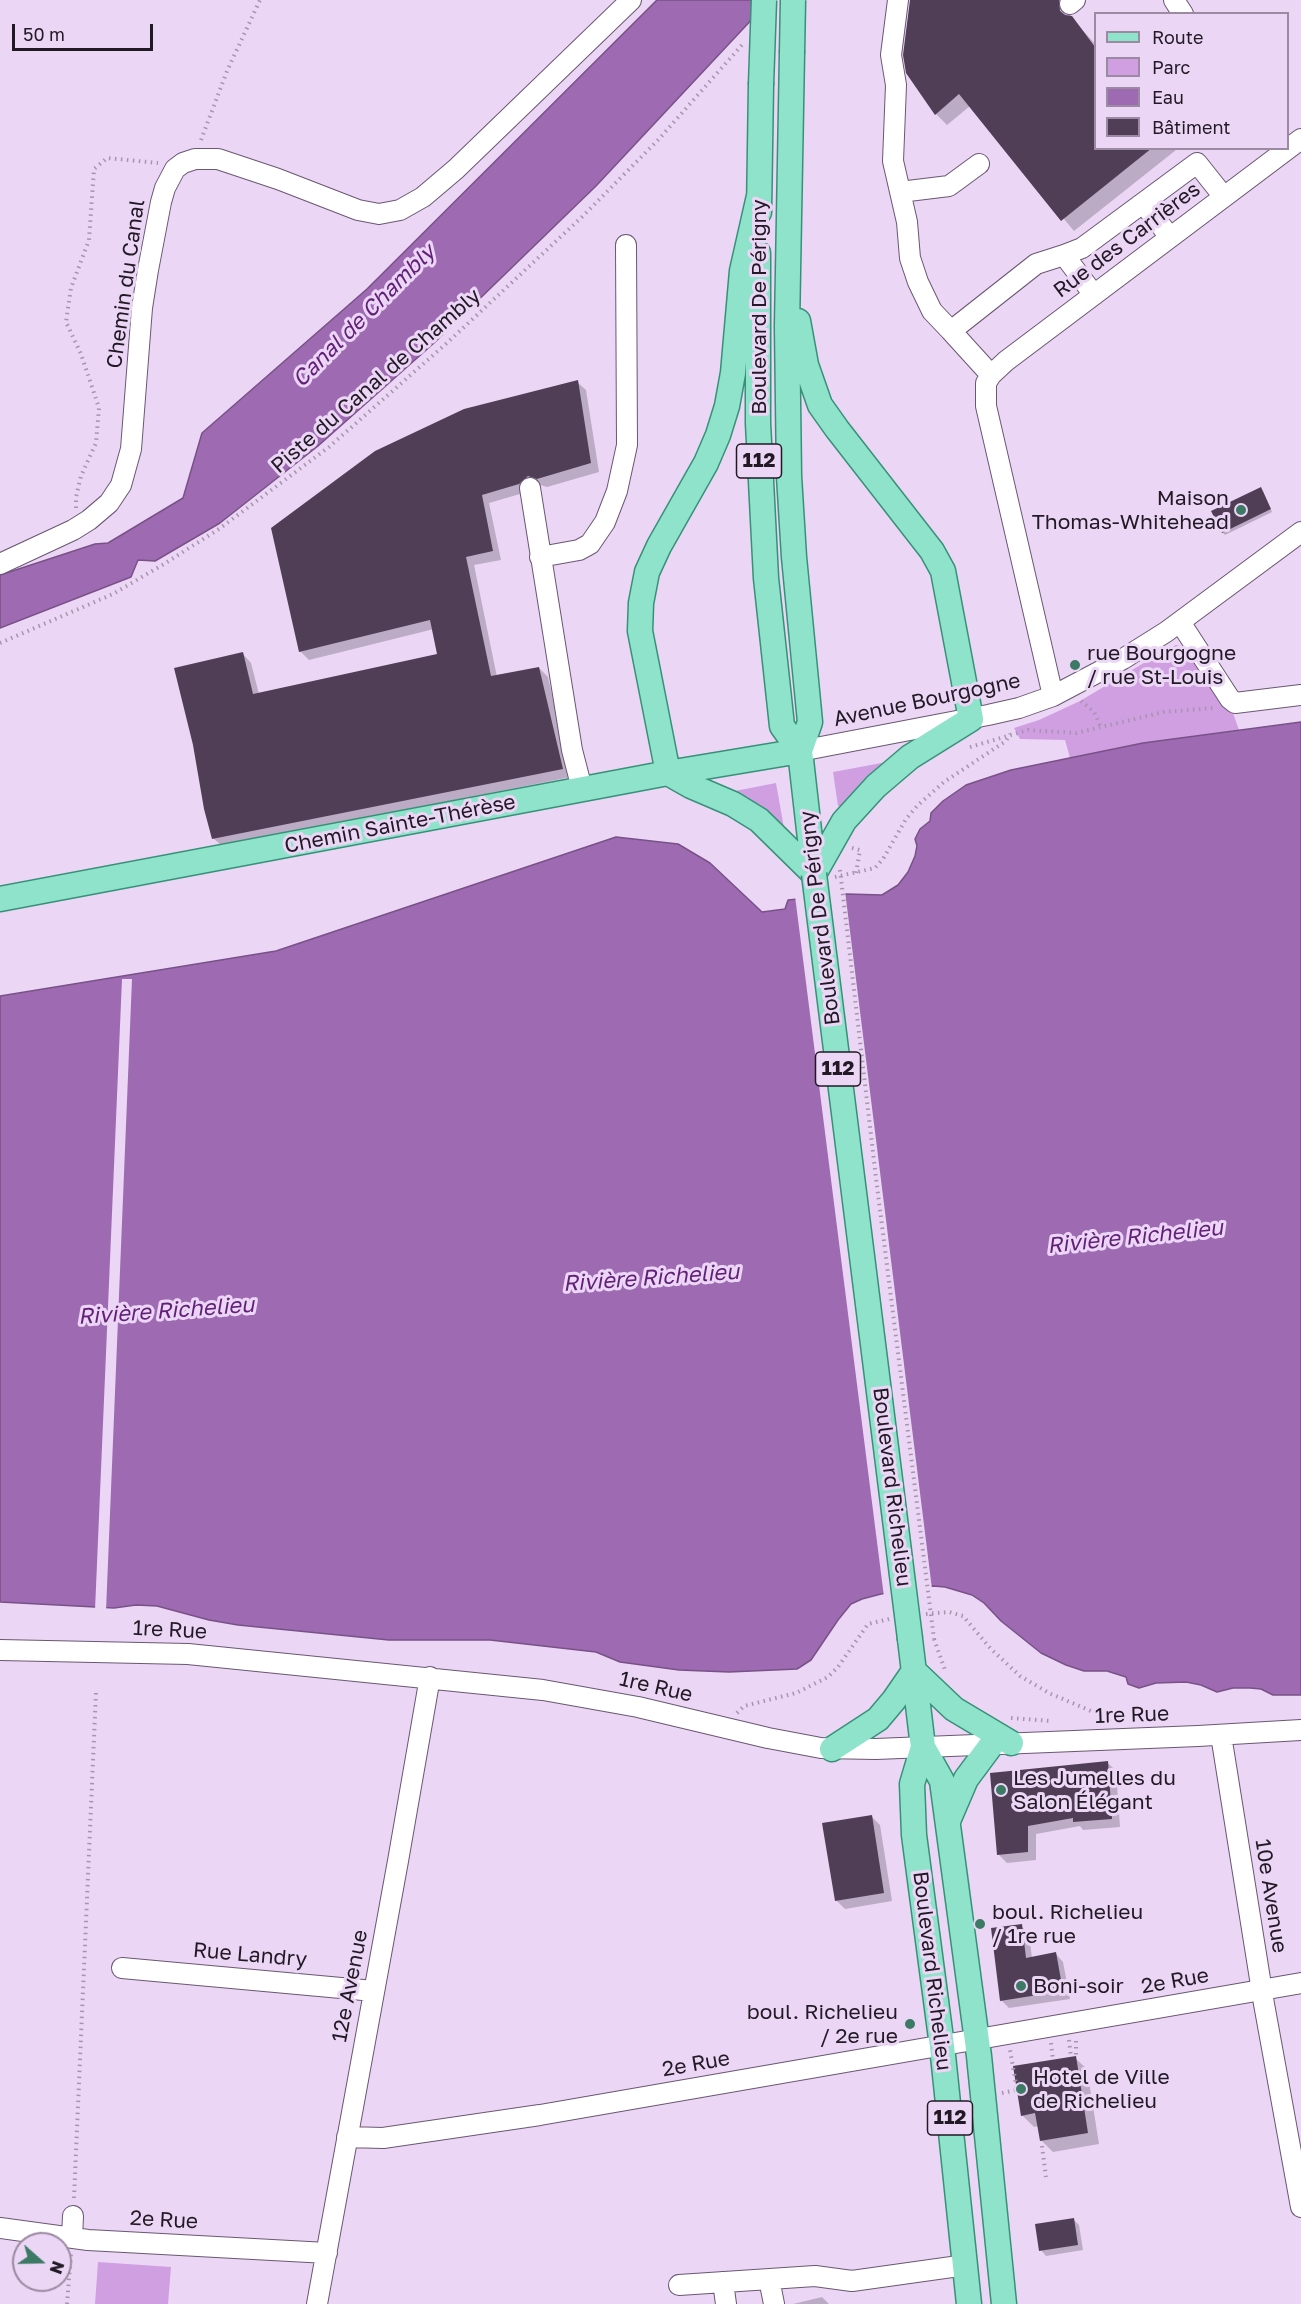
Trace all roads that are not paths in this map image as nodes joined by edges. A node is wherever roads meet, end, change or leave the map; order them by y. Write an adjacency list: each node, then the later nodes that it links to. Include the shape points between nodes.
1 (631, 0): 24 (street, Chemin du Canal, via 449,175 423,197 399,210 379,214 358,210 218,159 195,159 176,169 160,202 142,308 131,449 116,495 82,524)
2 (764, 0): 11 (main road, Boulevard De Périgny / 112, bridge)
3 (793, 0): 17 (main road, Boulevard De Périgny / 112, bridge)
4 (898, 0): 10 (street, via 891,55 896,85 893,161)
5 (1173, 0): 6 (street)
6 (1182, 12)
7 (1285, 150): 12 (street, Rue des Carrières)
8 (1193, 156): 12 (street); 13 (street)
9 (979, 164): 10 (street, via 949,186)
10 (900, 192): 19 (street, via 910,258 918,282 933,311)
11 (759, 196): 29 (main road, Boulevard De Périgny / 112, via 758,423 766,578 782,726); 30 (main road, via 742,271 733,373 723,419 706,463 654,556 641,603 642,650)
12 (1224, 197): 14 (street, Rue des Carrières)
13 (1143, 202): 14 (street); 16 (street, via 1082,248)
14 (1170, 237): 18 (street, Rue des Carrières)
15 (626, 245): 23 (street, via 628,421 617,491 605,522 590,544 579,550)
16 (1064, 255): 18 (street); 19 (street, via 1036,264)
17 (788, 265): 28 (main road, via 806,365 820,405 932,551 943,571); 29 (main road, Boulevard De Périgny / 112, via 789,476 810,722)
18 (1094, 295): 20 (street, Rue des Carrières)
19 (951, 331): 20 (street)
20 (988, 379): 27 (street, via 986,406)
21 (530, 488): 23 (street)
22 (1301, 532): 25 (street, Avenue Bourgogne)
23 (540, 557): 31 (street)
24 (0, 564)
25 (1180, 622): 26 (street, via 1235,703); 27 (street, Avenue Bourgogne, via 1138,650)
26 (1301, 695)
27 (1053, 696): 28 (street, Avenue Bourgogne)
28 (971, 719): 29 (street, Avenue Bourgogne); 32 (main road, via 910,758 876,786 844,821)
29 (800, 751): 30 (main road, Chemin Sainte-Thérèse); 32 (main road, Boulevard De Périgny / 112)
30 (668, 773): 31 (main road, Chemin Sainte-Thérèse); 32 (main road, via 746,811)
31 (582, 789): 33 (main road, Chemin Sainte-Thérèse)
32 (824, 876): 34 (main road, Boulevard De Périgny / 112, bridge)
33 (0, 899)
34 (863, 1264): 36 (main road, Boulevard Richelieu / 112, bridge)
35 (0, 1650): 37 (street, 1re Rue, via 188,1654)
36 (914, 1671): 40 (main road, via 962,1715); 41 (main road, Boulevard Richelieu / 112); 42 (main road, via 878,1719)
37 (430, 1677): 42 (street, 1re Rue, via 600,1699 801,1746); 47 (street, 12e Avenue)
38 (1301, 1730): 39 (street, 1re Rue)
39 (1221, 1735): 40 (street, 1re Rue); 46 (street, 10e Avenue)
40 (1001, 1743): 41 (street, 1re Rue); 43 (main road, via 966,1779)
41 (923, 1747): 42 (street, 1re Rue); 43 (main road, Boulevard Richelieu / 112, via 941,1776); 49 (main road, Boulevard Richelieu / 112, via 912,1784 912,1799)
42 (832, 1749)
43 (947, 1823): 48 (main road, Boulevard Richelieu / 112)
44 (122, 1968): 47 (street, Rue Landry)
45 (1301, 1983): 46 (street, 2e Rue)
46 (1262, 1990): 48 (street, 2e Rue); 51 (street, 10e Avenue)
47 (374, 1991): 50 (street, 12e Avenue)
48 (977, 2040): 49 (street, 2e Rue); 65 (main road, Boulevard Richelieu / 112)
49 (942, 2046): 50 (street, 2e Rue, via 483,2123 383,2138); 57 (main road, Boulevard Richelieu / 112)
50 (347, 2137): 56 (street, 12e Avenue)
51 (1301, 2207)
52 (73, 2216): 55 (street)
53 (0, 2228): 54 (street, 2e Rue)
54 (29, 2232)
55 (72, 2238): 56 (street, 2e Rue)
56 (327, 2253): 61 (street, 12e Avenue)
57 (966, 2265): 58 (street, via 852,2281 815,2276); 64 (main road, Boulevard Richelieu / 112)
58 (769, 2278): 59 (street); 63 (street)
59 (723, 2282): 60 (street); 62 (street)
60 (679, 2285)
61 (318, 2304)
62 (726, 2304)
63 (774, 2304)
64 (969, 2304)
65 (1004, 2304)

